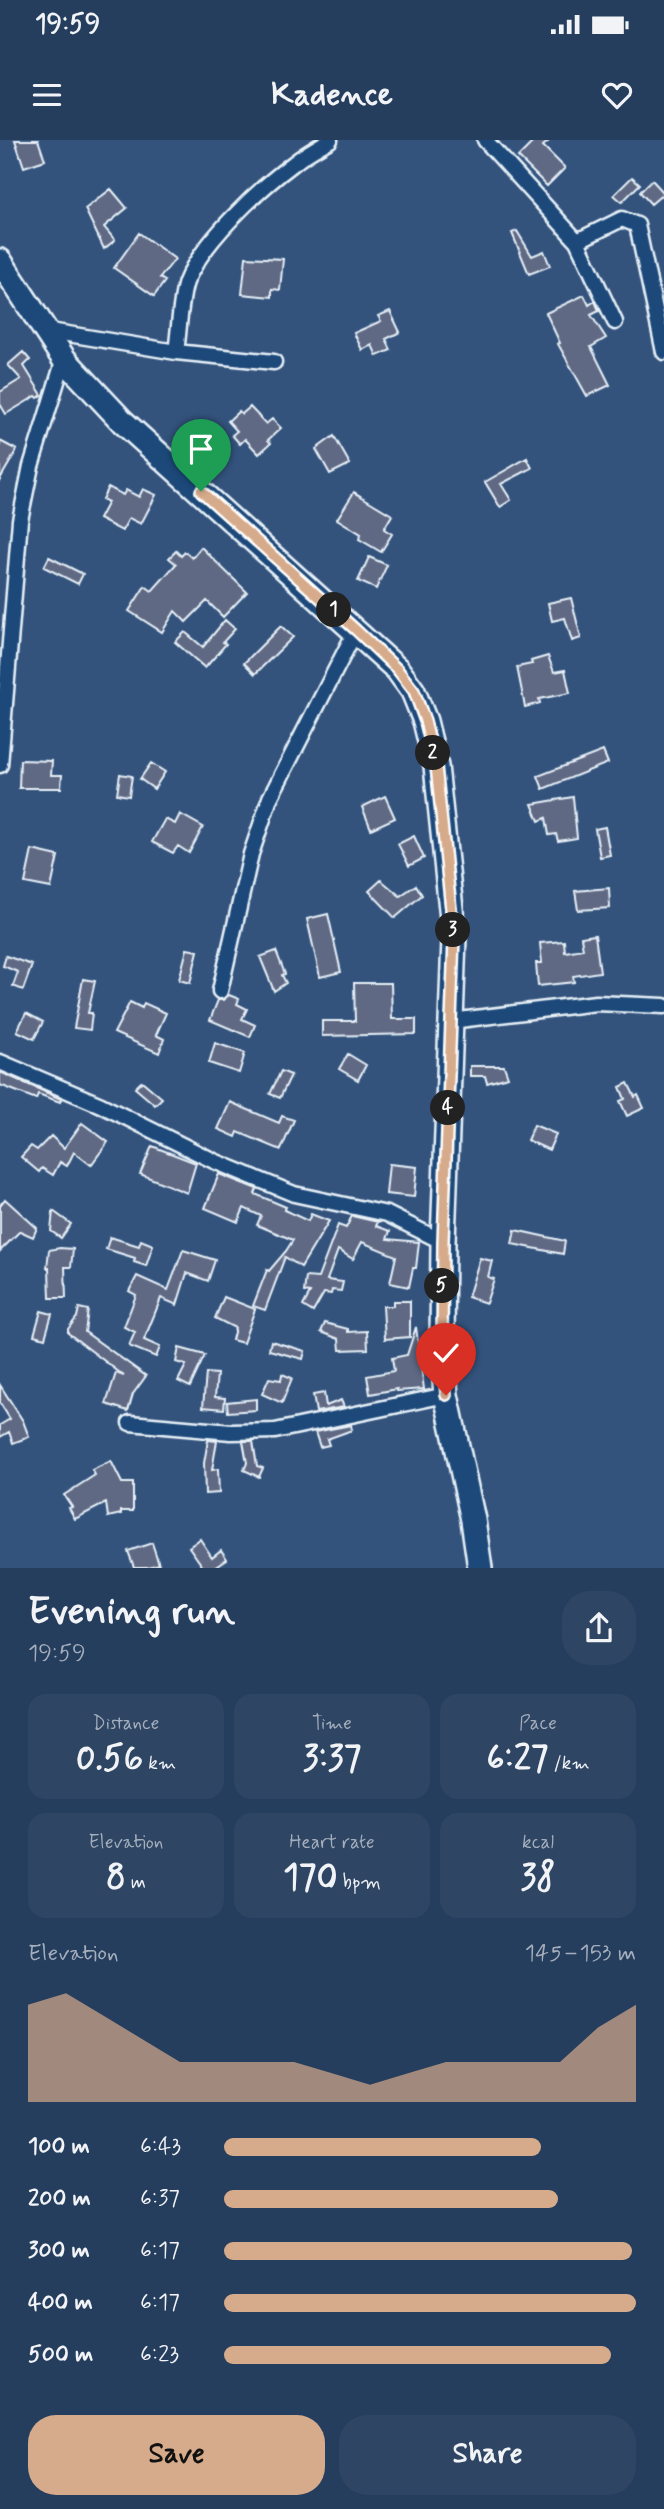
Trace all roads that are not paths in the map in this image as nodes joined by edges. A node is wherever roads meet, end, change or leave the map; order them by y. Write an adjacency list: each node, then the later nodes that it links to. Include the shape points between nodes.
1 (485, 140): 3 (street)
2 (324, 142): 7 (street, via 262,190 203,254 186,283)
3 (577, 241): 5 (street); 8 (street, via 622,219 637,225)
4 (0, 261): 6 (main road)
5 (615, 323)
6 (44, 330): 7 (street); 9 (main road)
7 (176, 352): 10 (street)
8 (664, 352)
9 (64, 359): 11 (main road, via 123,422); 12 (street, via 20,520)
10 (274, 362)
11 (356, 630): 13 (street, via 270,798 251,855); 15 (main road, via 414,691 436,766 454,938)
12 (0, 765)
13 (220, 990)
14 (664, 1006): 15 (street, via 596,1003)
15 (451, 1021): 17 (main road)
16 (0, 1062): 17 (street, via 294,1194 387,1214)
17 (443, 1242): 18 (main road)
18 (446, 1395): 19 (street, via 275,1431); 20 (main road)
19 (130, 1423)
20 (480, 1567)

